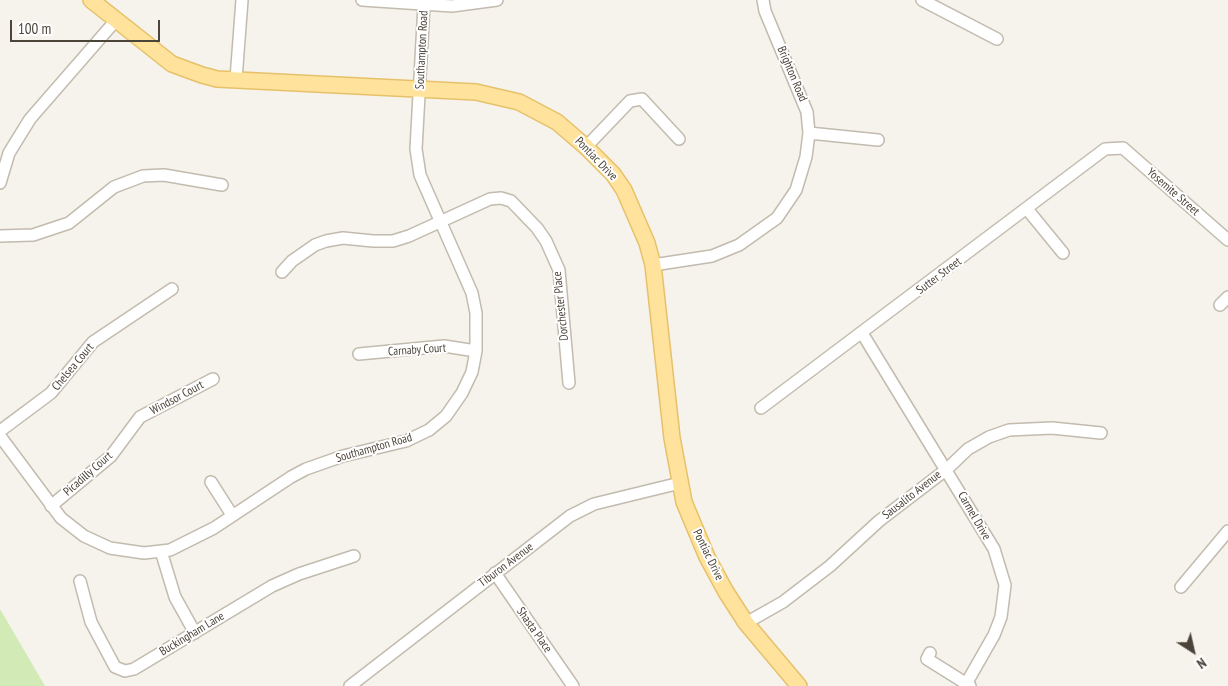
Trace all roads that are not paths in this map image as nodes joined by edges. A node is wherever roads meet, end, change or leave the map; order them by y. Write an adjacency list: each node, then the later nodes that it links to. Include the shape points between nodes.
1 (91, 0): 8 (main road, Pontiac Drive)
2 (242, 0): 10 (street)
3 (362, 0): 7 (street)
4 (497, 0): 7 (street, via 452,6)
5 (764, 0): 12 (street, Brighton Road, via 765,11 807,112)
6 (922, 0): 9 (street)
7 (424, 5): 11 (street, Southampton Road)
8 (117, 19): 10 (main road, Pontiac Drive, via 172,64 202,75); 17 (street, via 30,119 9,152)
9 (997, 39)
10 (236, 79): 11 (main road, Pontiac Drive)
11 (419, 89): 15 (main road, Pontiac Drive, via 476,92 519,102 557,122); 20 (street, Southampton Road, via 416,149)
12 (809, 132): 14 (street); 24 (street, Brighton Road, via 806,157 796,190 764,230 712,256)
13 (679, 138): 15 (street, via 642,99 630,101)
14 (878, 140)
15 (586, 147): 24 (main road, Pontiac Drive, via 624,190 647,243)
16 (1117, 147): 19 (street, Sutter Street, via 1105,149); 22 (street, Yosemite Street, via 1123,148)
17 (0, 183)
18 (222, 185): 21 (street, via 164,175 143,176 114,187 69,223 40,234)
19 (1027, 209): 23 (street); 27 (street, Sutter Street)
20 (439, 222): 25 (street, Dorchester Place, via 393,240 344,238 326,241 292,261); 28 (street, Southampton Road, via 472,293 476,313); 31 (street, Dorchester Place, via 501,198 511,201 537,228 559,270)
21 (0, 236)
22 (1228, 240)
23 (1063, 253)
24 (653, 266): 39 (main road, Pontiac Drive)
25 (282, 272)
26 (172, 289): 34 (street, Chelsea Court, via 93,342 51,392)
27 (862, 333): 32 (street, Sutter Street); 37 (street, Carmel Drive)
28 (476, 351): 29 (street, Carnaby Court, via 444,346); 41 (street, Southampton Road, via 472,372 462,393 446,416 429,430 406,441 343,456 306,469)
29 (359, 354)
30 (214, 379): 33 (street, Windsor Court)
31 (569, 384)
32 (761, 408)
33 (140, 417): 40 (street, Picadilly Court, via 111,456)
34 (0, 431)
35 (1101, 432): 37 (street, Sausalito Avenue, via 1052,428 1009,430 989,436 968,448)
36 (0, 436): 40 (street, Southampton Road)
37 (947, 469): 48 (street, Sausalito Avenue, via 879,521 830,566 783,602); 51 (street, Carmel Drive, via 994,549 1005,585 1001,617)
38 (212, 482): 41 (street)
39 (680, 483): 45 (street, Tiburon Avenue, via 594,504 570,516); 48 (main road, Pontiac Drive, via 684,502 707,558)
40 (51, 506): 43 (street, Southampton Road, via 84,536 110,548)
41 (232, 515): 43 (street, Southampton Road, via 170,550)
42 (1228, 531): 47 (street)
43 (161, 551): 49 (street, via 175,597)
44 (354, 556): 49 (street, Buckingham Lane, via 272,586)
45 (495, 573): 52 (street, Tiburon Avenue); 53 (street, Shasta Place)
46 (80, 581): 49 (street, Buckingham Lane, via 91,622 115,667 125,671 134,669)
47 (1181, 587)
48 (746, 623): 54 (main road, Pontiac Drive)
49 (195, 633)
50 (930, 653): 51 (street, via 927,659)
51 (968, 685)
52 (350, 686)
53 (573, 686)
54 (799, 686)

